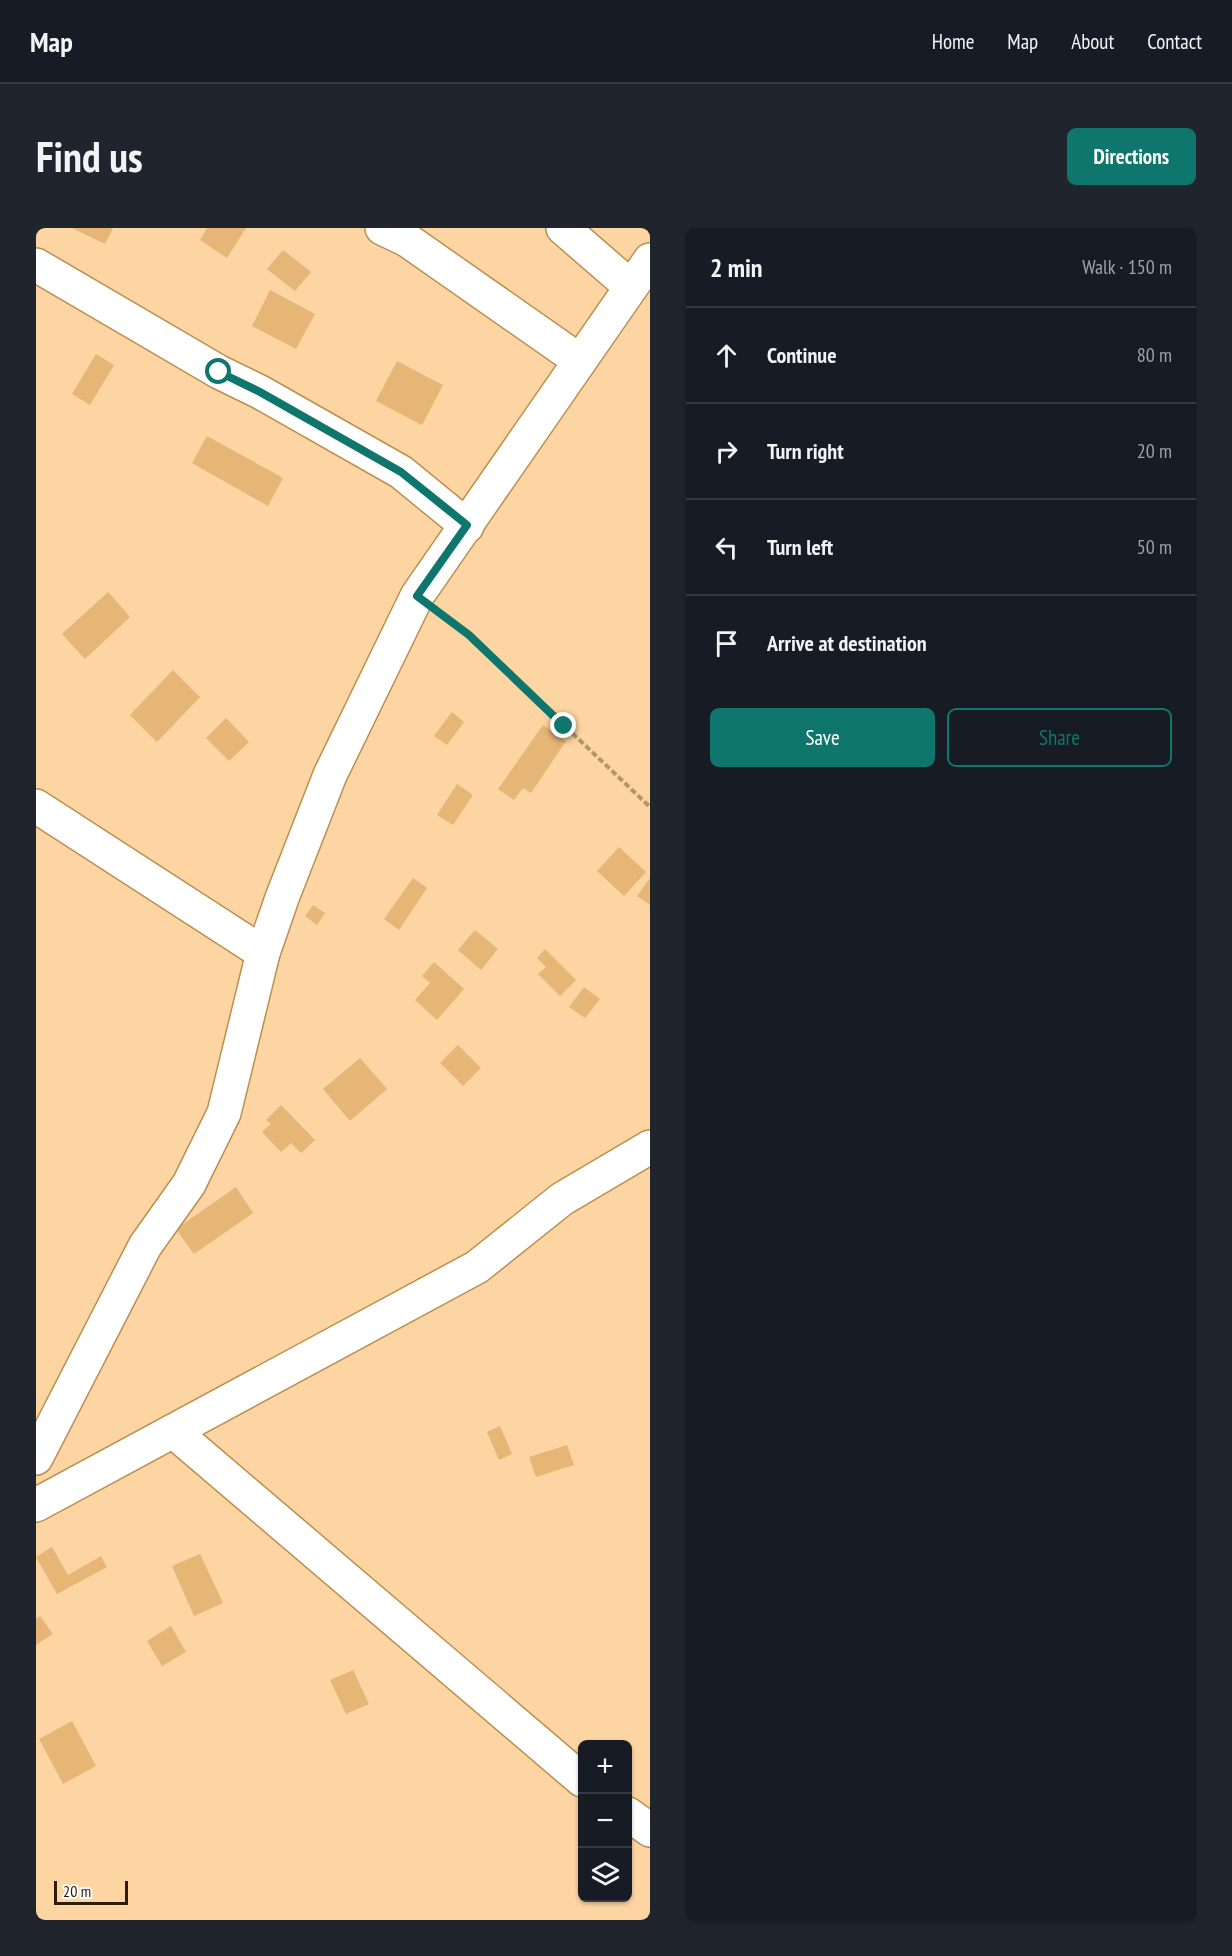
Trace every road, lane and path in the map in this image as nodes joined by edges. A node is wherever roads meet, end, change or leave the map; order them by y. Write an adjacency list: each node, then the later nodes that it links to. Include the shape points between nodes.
1 (382, 228): 6 (street, via 407,240)
2 (563, 228): 5 (street)
3 (650, 260): 5 (street)
4 (36, 265): 7 (street, via 401,472)
5 (631, 287): 6 (street)
6 (580, 361): 7 (street)
7 (467, 525): 8 (street)
8 (417, 596): 10 (path, via 469,635); 11 (street, via 330,776)
9 (36, 806): 11 (street)
10 (650, 807)
11 (262, 953): 14 (street, via 224,1113 189,1185 145,1246)
12 (650, 1146): 13 (street, via 562,1199 477,1267)
13 (173, 1431): 15 (street); 16 (street)
14 (36, 1458)
15 (36, 1505)
16 (578, 1777)
17 (632, 1817): 18 (street)
18 (650, 1830)

